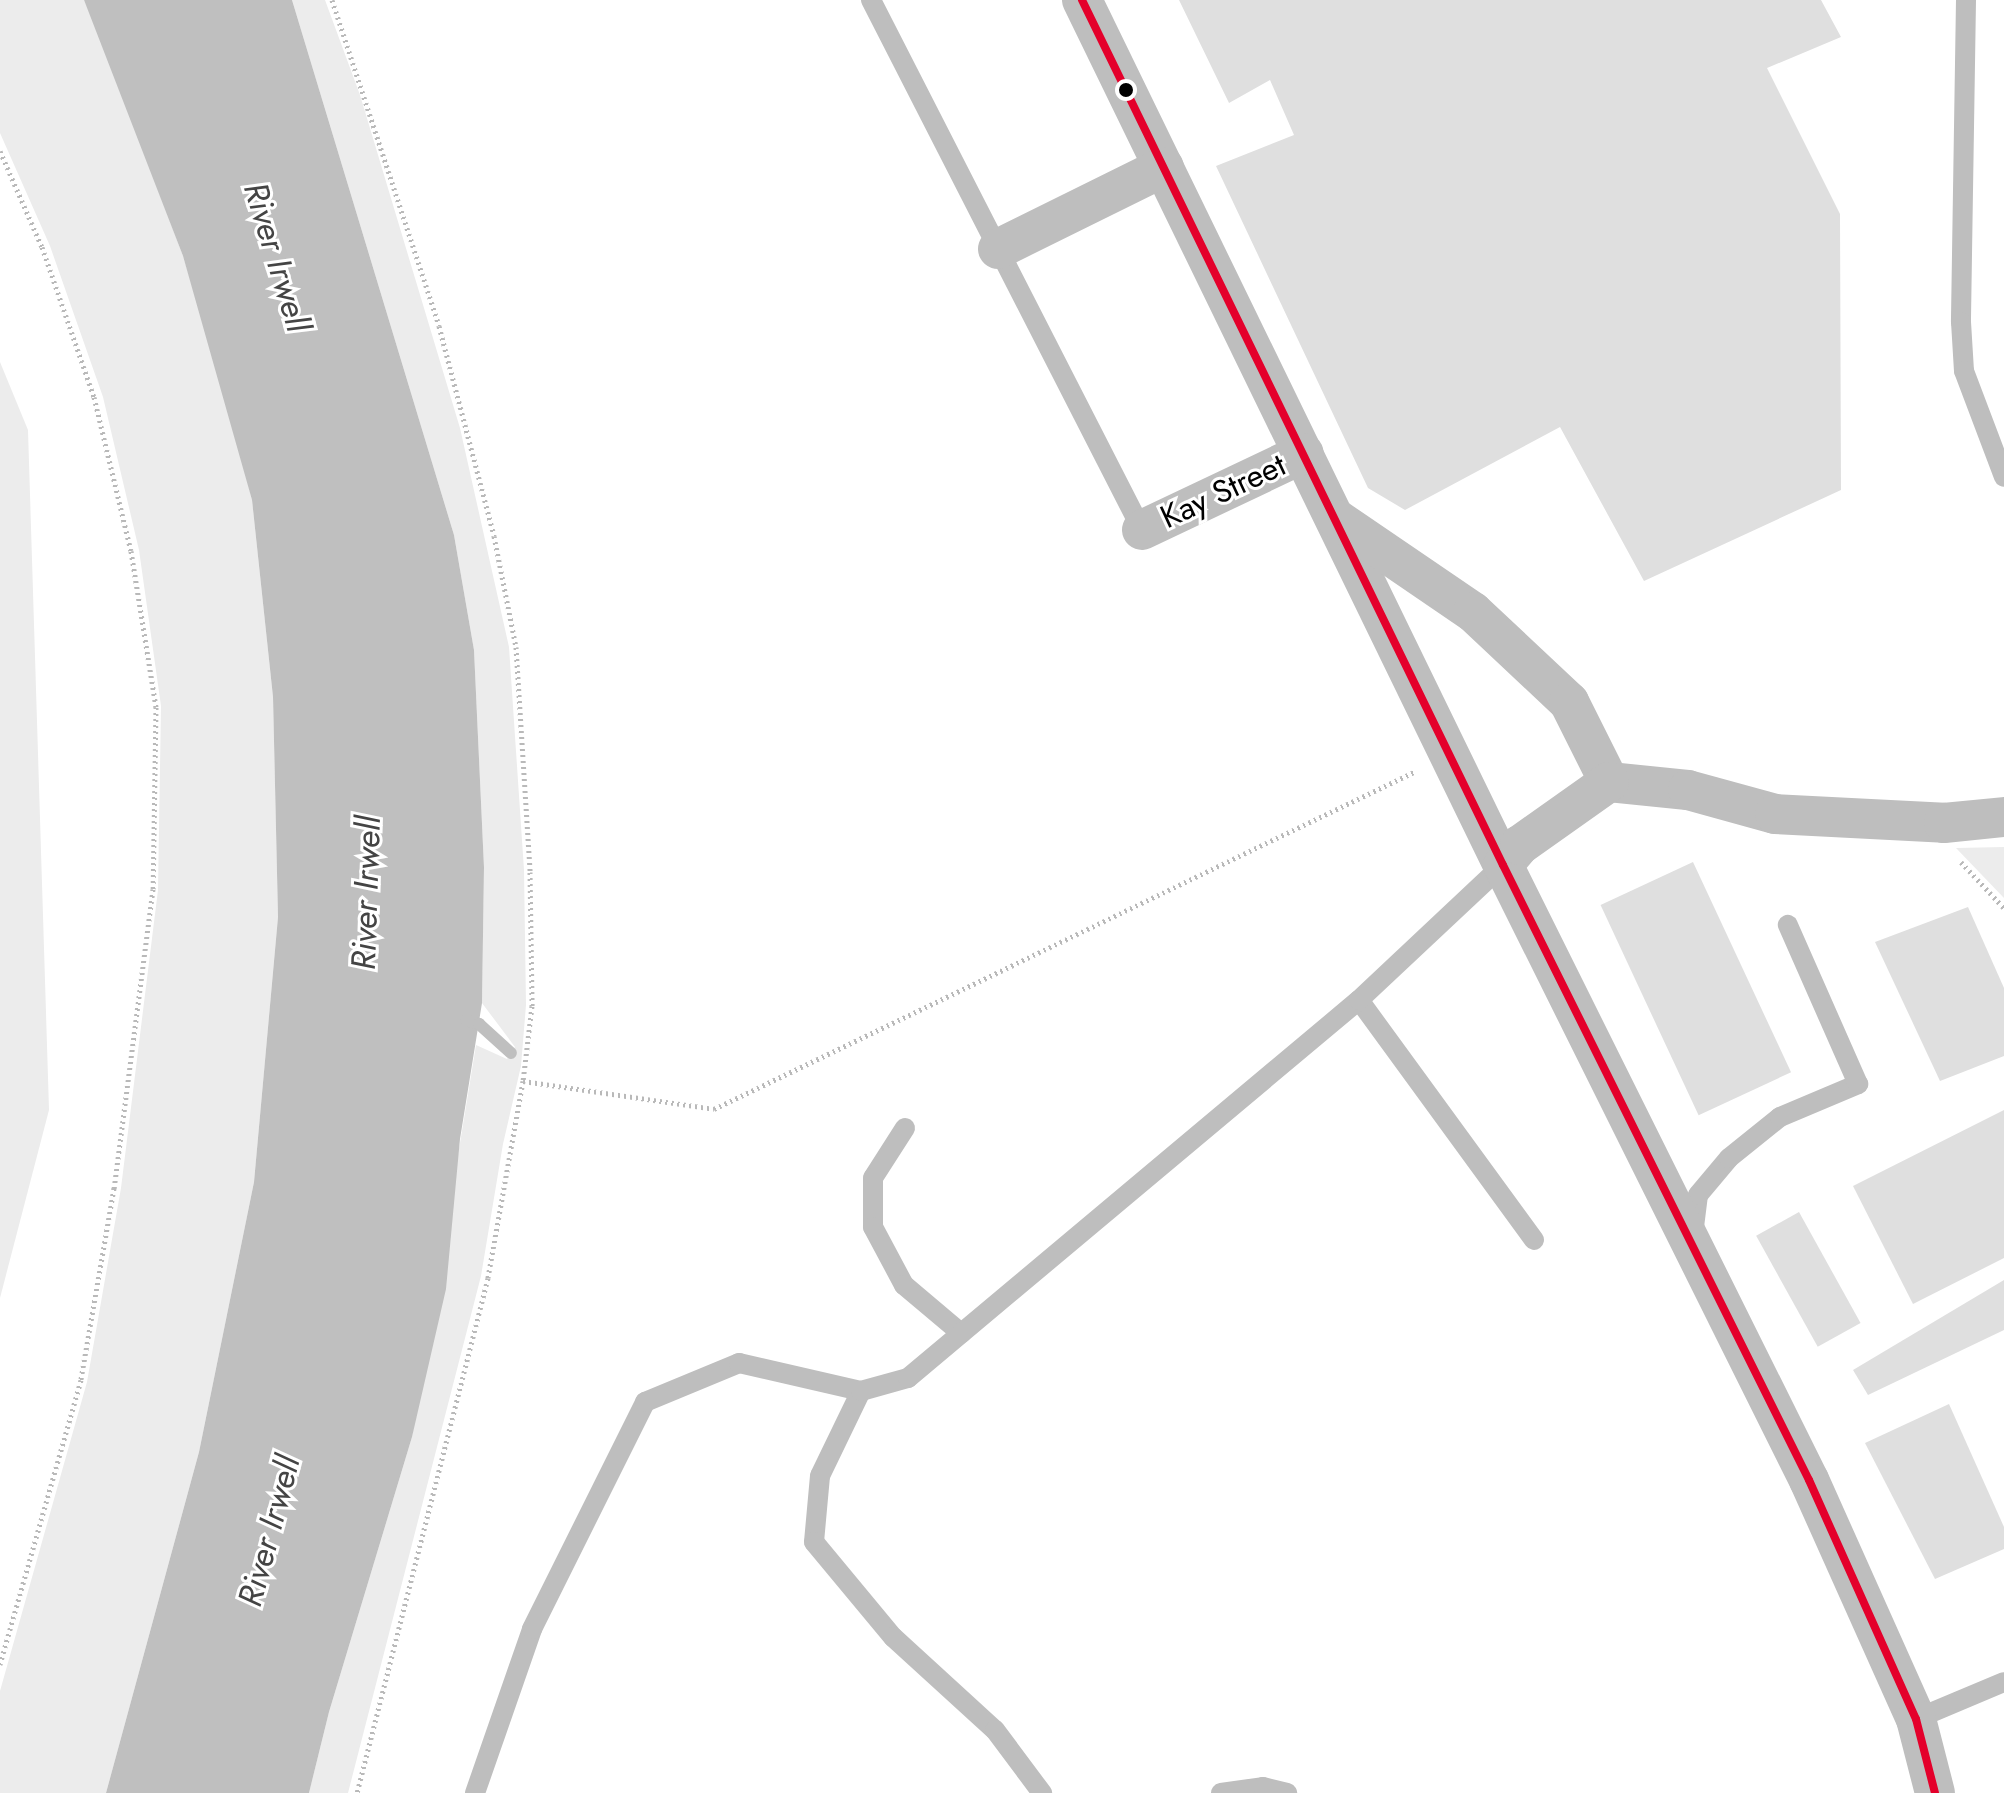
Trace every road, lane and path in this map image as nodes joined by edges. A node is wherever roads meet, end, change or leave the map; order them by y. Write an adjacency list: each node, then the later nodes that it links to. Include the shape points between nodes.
1 (332, 0): 18 (path, via 439,326 494,536 516,647 530,872 532,1006)
2 (871, 0): 7 (lane)
3 (1082, 0): 6 (street)
4 (1966, 0): 9 (lane, via 1961,334 1964,371)
5 (0, 151): 24 (path, via 42,247 94,397 131,551 156,707 153,889 114,1188 81,1380)
6 (1164, 167): 7 (street); 8 (street)
7 (998, 249): 11 (lane)
8 (1304, 453): 10 (street); 11 (street, Kay Street)
9 (2004, 477)
10 (1335, 517): 12 (street); 13 (street, via 1473,612 1569,702)
11 (1142, 530)
12 (1451, 754): 15 (street); 18 (path, via 714,1109)
13 (1609, 782): 14 (street, via 1688,790 1775,814 1944,823); 15 (street, via 1520,845)
14 (2004, 817)
15 (1503, 865): 17 (lane); 21 (street)
16 (1788, 925): 21 (lane, via 1858,1084 1780,1117 1729,1158 1698,1195)
17 (1359, 1000): 20 (lane); 22 (lane)
18 (523, 1081): 27 (path, via 488,1278)
19 (905, 1128): 22 (lane, via 873,1178 873,1227 904,1285)
20 (1534, 1240)
21 (1691, 1243): 26 (street, via 1809,1480)
22 (961, 1333): 23 (lane, via 908,1378)
23 (861, 1391): 28 (lane, via 739,1363 645,1402 532,1629); 29 (lane, via 820,1476 814,1542 893,1637 995,1730)
24 (0, 1665)
25 (2004, 1682): 26 (lane)
26 (1916, 1719): 32 (street)
27 (357, 1793)
28 (475, 1793)
29 (1042, 1793)
30 (1221, 1793): 31 (lane, via 1263,1787)
31 (1287, 1793)
32 (1935, 1793)

